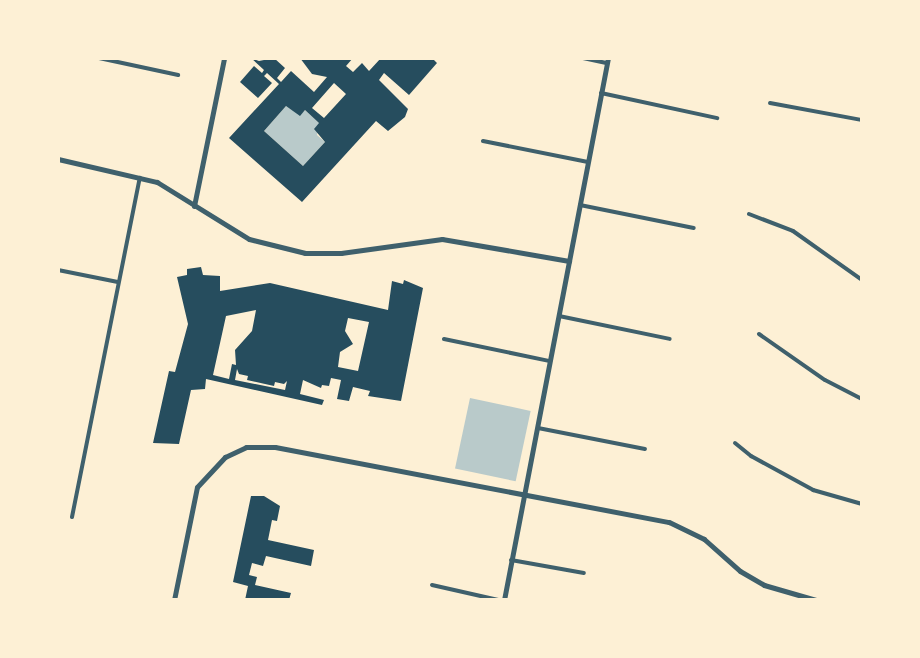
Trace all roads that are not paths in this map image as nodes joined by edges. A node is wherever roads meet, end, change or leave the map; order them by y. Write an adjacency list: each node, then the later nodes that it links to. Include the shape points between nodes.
1 (99, 58): 5 (street)
2 (224, 58): 15 (street)
3 (583, 58): 4 (street)
4 (607, 60): 6 (street)
5 (178, 75)
6 (601, 93): 8 (street); 12 (street)
7 (770, 103): 9 (street)
8 (717, 118)
9 (862, 120)
10 (483, 141): 12 (street)
11 (58, 159): 13 (street)
12 (588, 162): 14 (street)
13 (140, 177): 15 (street); 21 (street)
14 (580, 205): 17 (street); 18 (street)
15 (194, 206): 18 (street, via 249,239 305,253 341,253 416,240 465,241)
16 (749, 214): 20 (street, via 793,231)
17 (694, 228)
18 (569, 261): 22 (street)
19 (58, 270): 21 (street)
20 (862, 280)
21 (118, 282): 33 (street)
22 (558, 316): 25 (street); 26 (street)
23 (759, 334): 27 (street)
24 (444, 339): 26 (street)
25 (670, 339)
26 (549, 361): 28 (street)
27 (862, 399)
28 (537, 428): 30 (street); 31 (street)
29 (735, 443): 32 (street, via 813,490)
30 (645, 449)
31 (524, 494): 34 (street); 37 (street, via 275,447 246,447 207,472 197,487); 39 (street, via 669,522 704,539 764,585)
32 (862, 504)
33 (72, 517)
34 (511, 560): 35 (street); 38 (street)
35 (584, 573)
36 (432, 585): 38 (street)
37 (174, 600)
38 (501, 600)
39 (816, 600)

